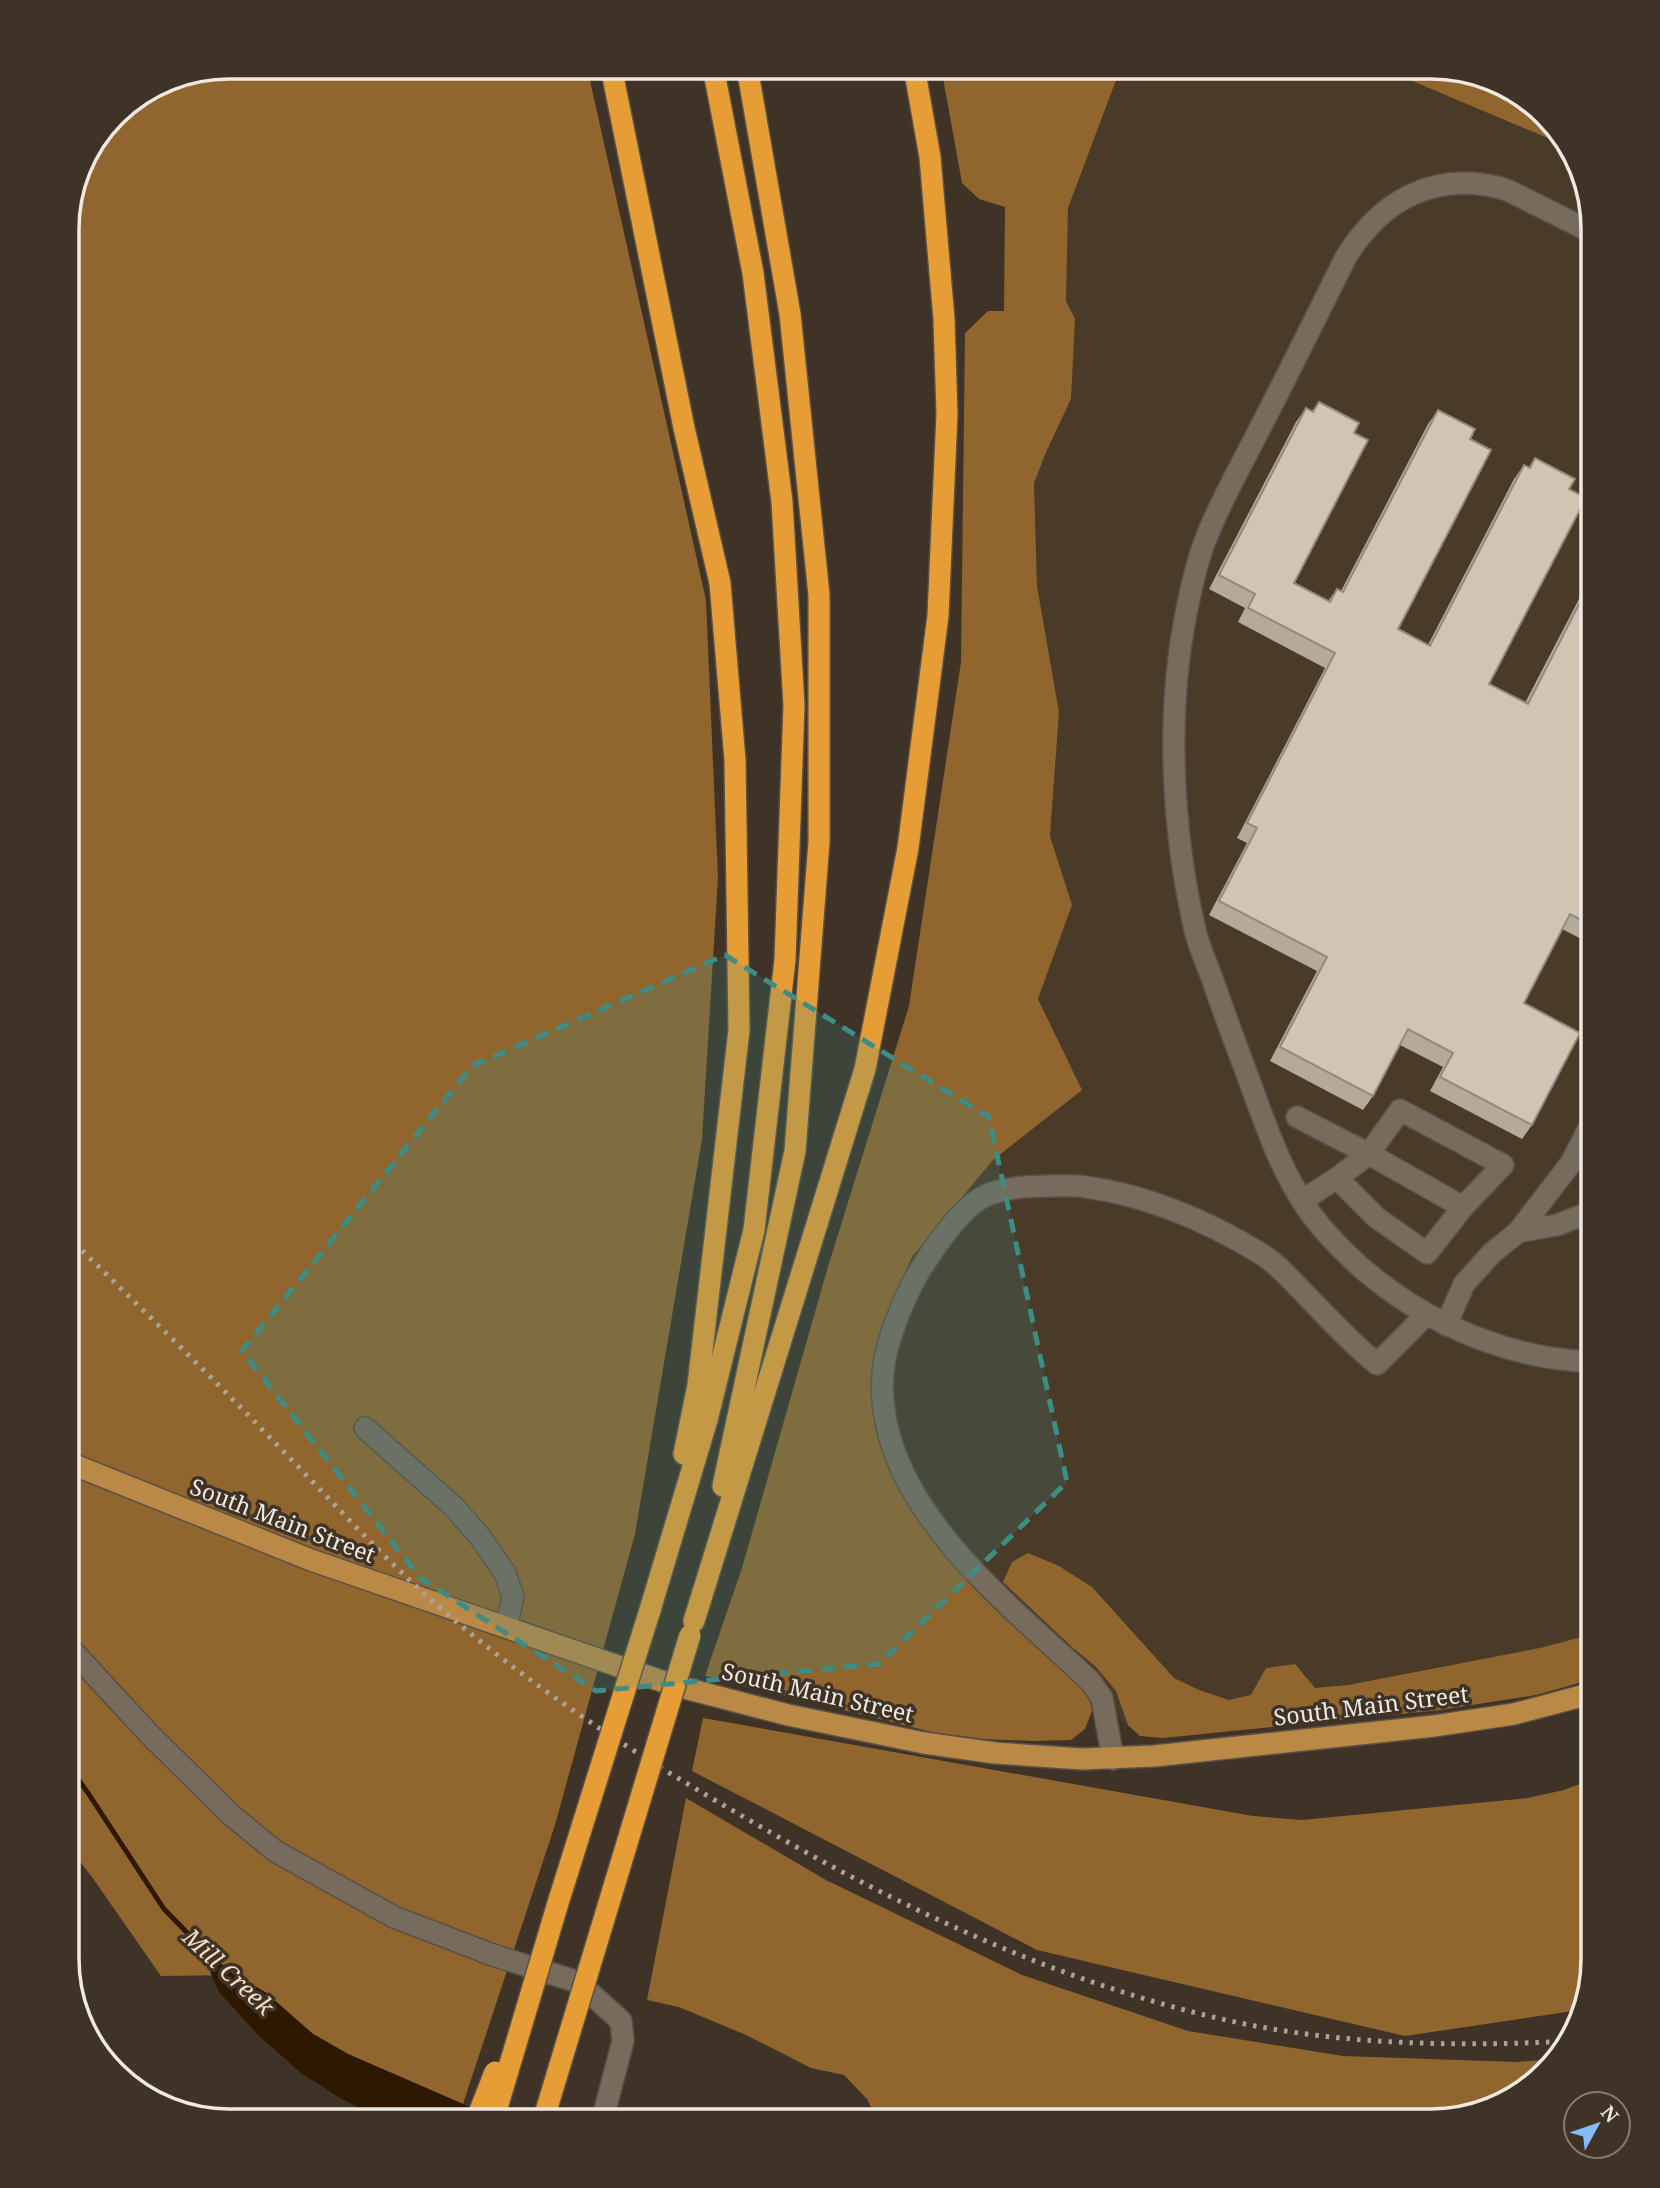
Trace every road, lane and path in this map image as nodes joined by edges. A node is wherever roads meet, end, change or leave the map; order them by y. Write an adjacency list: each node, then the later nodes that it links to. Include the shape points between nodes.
1 (613, 79): 19 (highway, via 720,583 735,774 738,1030 698,1385)
2 (715, 79): 19 (highway, via 753,273 782,502 794,705 785,960 754,1230 707,1420)
3 (749, 79): 21 (highway, via 790,314 819,595 819,842 795,1151)
4 (916, 79): 21 (highway, via 930,157 947,414 938,616 908,848 865,1069)
5 (1581, 226): 10 (street, via 1504,188 1481,184 1420,190 1393,203 1365,229 1346,257 1207,535 1197,568 1176,684 1174,752 1186,882 1196,933 1248,1076 1288,1175)
6 (1297, 1117): 8 (street)
7 (1581, 1143): 13 (street)
8 (1369, 1154): 9 (street); 11 (street); 11 (street, via 1399,1110 1503,1166)
9 (1337, 1178): 10 (street); 11 (street, via 1377,1218 1427,1253)
10 (1303, 1200): 14 (street, via 1321,1227 1352,1258)
11 (1464, 1207)
12 (1581, 1216): 13 (street)
13 (1518, 1232): 15 (street, via 1464,1284)
14 (1426, 1315): 15 (street); 24 (street, via 1377,1364 1261,1253 1173,1210 1085,1186 1031,1186 985,1195 938,1242 909,1289 882,1364 889,1435 914,1493 945,1538 1102,1698)
15 (1446, 1325): 16 (street, via 1507,1348)
16 (1581, 1361)
17 (365, 1428): 20 (street, via 454,1507 480,1537 505,1573 513,1597)
18 (79, 1467): 20 (main road, South Main Street, via 262,1542)
19 (650, 1610): 25 (highway, bridge)
20 (506, 1627): 24 (main road, South Main Street, via 673,1685 813,1721 995,1753)
21 (692, 1628): 28 (highway, bridge)
22 (79, 1660): 29 (street, via 221,1805 275,1851 394,1917 578,1982 621,2021 623,2041)
23 (1581, 1696): 24 (main road, South Main Street, via 1514,1714 1434,1726)
24 (1113, 1759)
25 (558, 1903): 26 (highway, bridge); 27 (highway, bridge)
26 (481, 2109)
27 (497, 2109)
28 (546, 2109)
29 (605, 2109)

